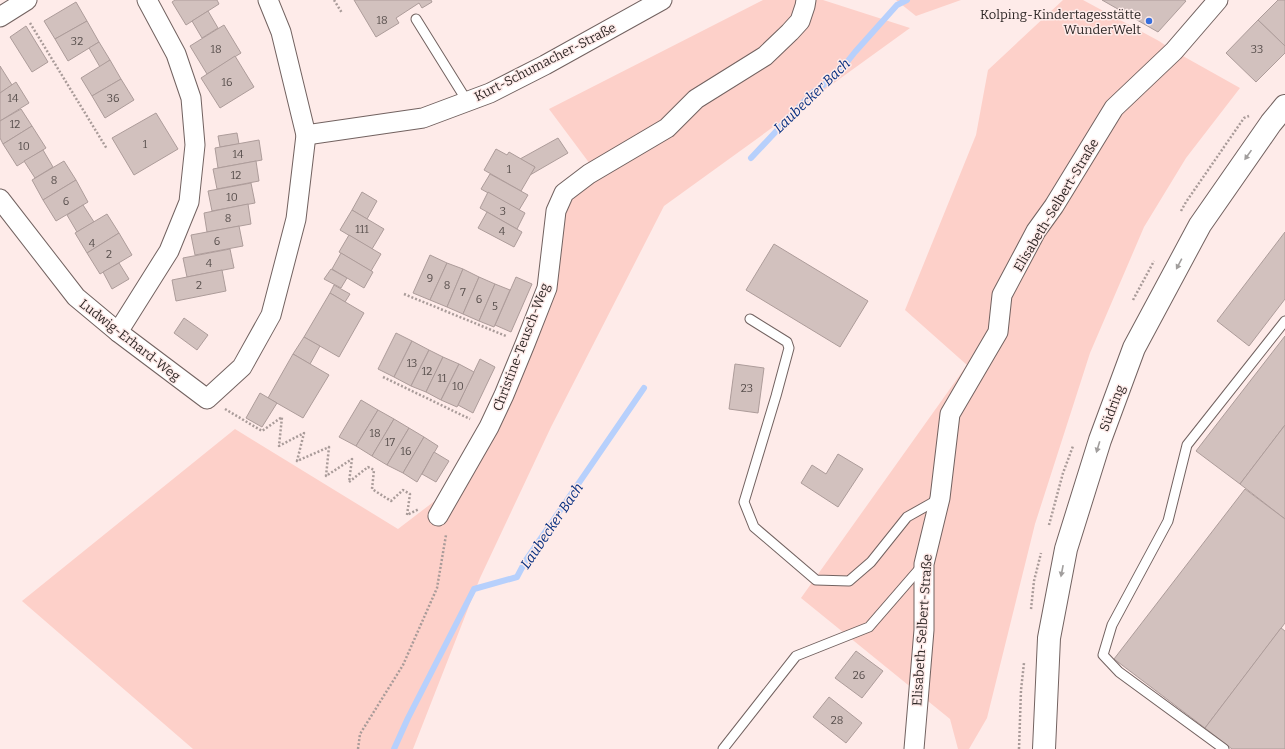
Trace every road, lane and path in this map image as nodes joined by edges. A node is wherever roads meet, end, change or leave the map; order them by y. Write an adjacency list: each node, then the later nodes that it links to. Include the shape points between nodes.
1 (147, 0): 19 (street, via 176,54 191,98 195,144 189,202 169,251)
2 (268, 0): 13 (street, via 281,32)
3 (334, 0): 8 (path)
4 (662, 0): 11 (street, Kurt-Schumacher-Straße, via 545,65 490,93)
5 (806, 0): 20 (street, Christine-Teusch-Weg, via 800,21 764,56 696,99 668,128 589,174 564,192 556,211 547,288)
6 (1218, 0): 24 (street, Elisabeth-Selbert-Straße, via 1174,51 1114,108 1036,231 1002,295 998,332 950,414)
7 (23, 3): 9 (street); 14 (path)
8 (342, 13)
9 (0, 17)
10 (416, 19): 11 (lane)
11 (467, 101): 13 (street, Kurt-Schumacher-Straße, via 423,118)
12 (1285, 106): 30 (street, Südring, one-way to 30, via 1200,225 1134,348 1102,433 1066,549 1049,638)
13 (306, 135): 22 (street, via 296,219 271,315 242,367)
14 (107, 149)
15 (0, 199): 19 (street, Ludwig-Erhard-Weg, via 76,297)
16 (404, 294): 20 (path)
17 (750, 319): 24 (lane, via 787,342 789,348 744,502 754,527 816,580 850,581 871,562 907,517)
18 (1285, 321): 31 (lane, via 1187,445 1168,521 1112,625 1103,655 1119,672)
19 (118, 332): 22 (street, Ludwig-Erhard-Weg)
20 (525, 344): 23 (street, Christine-Teusch-Weg)
21 (383, 377): 23 (path)
22 (207, 399): 25 (path, via 262,431 282,418 279,446 304,433 297,461 329,447 326,476 352,459 349,482 368,467 374,470 372,490 391,501 403,490 410,494 408,515 424,506)
23 (489, 427): 25 (street, Christine-Teusch-Weg)
24 (940, 498): 26 (street, Elisabeth-Selbert-Straße)
25 (438, 516): 27 (path, via 448,528 437,588 403,665 360,734)
26 (924, 564): 28 (lane, via 869,627 796,656); 29 (street, Elisabeth-Selbert-Straße, via 924,630)
27 (358, 749)
28 (723, 749)
29 (914, 749)
30 (1044, 749)
31 (1224, 749)

